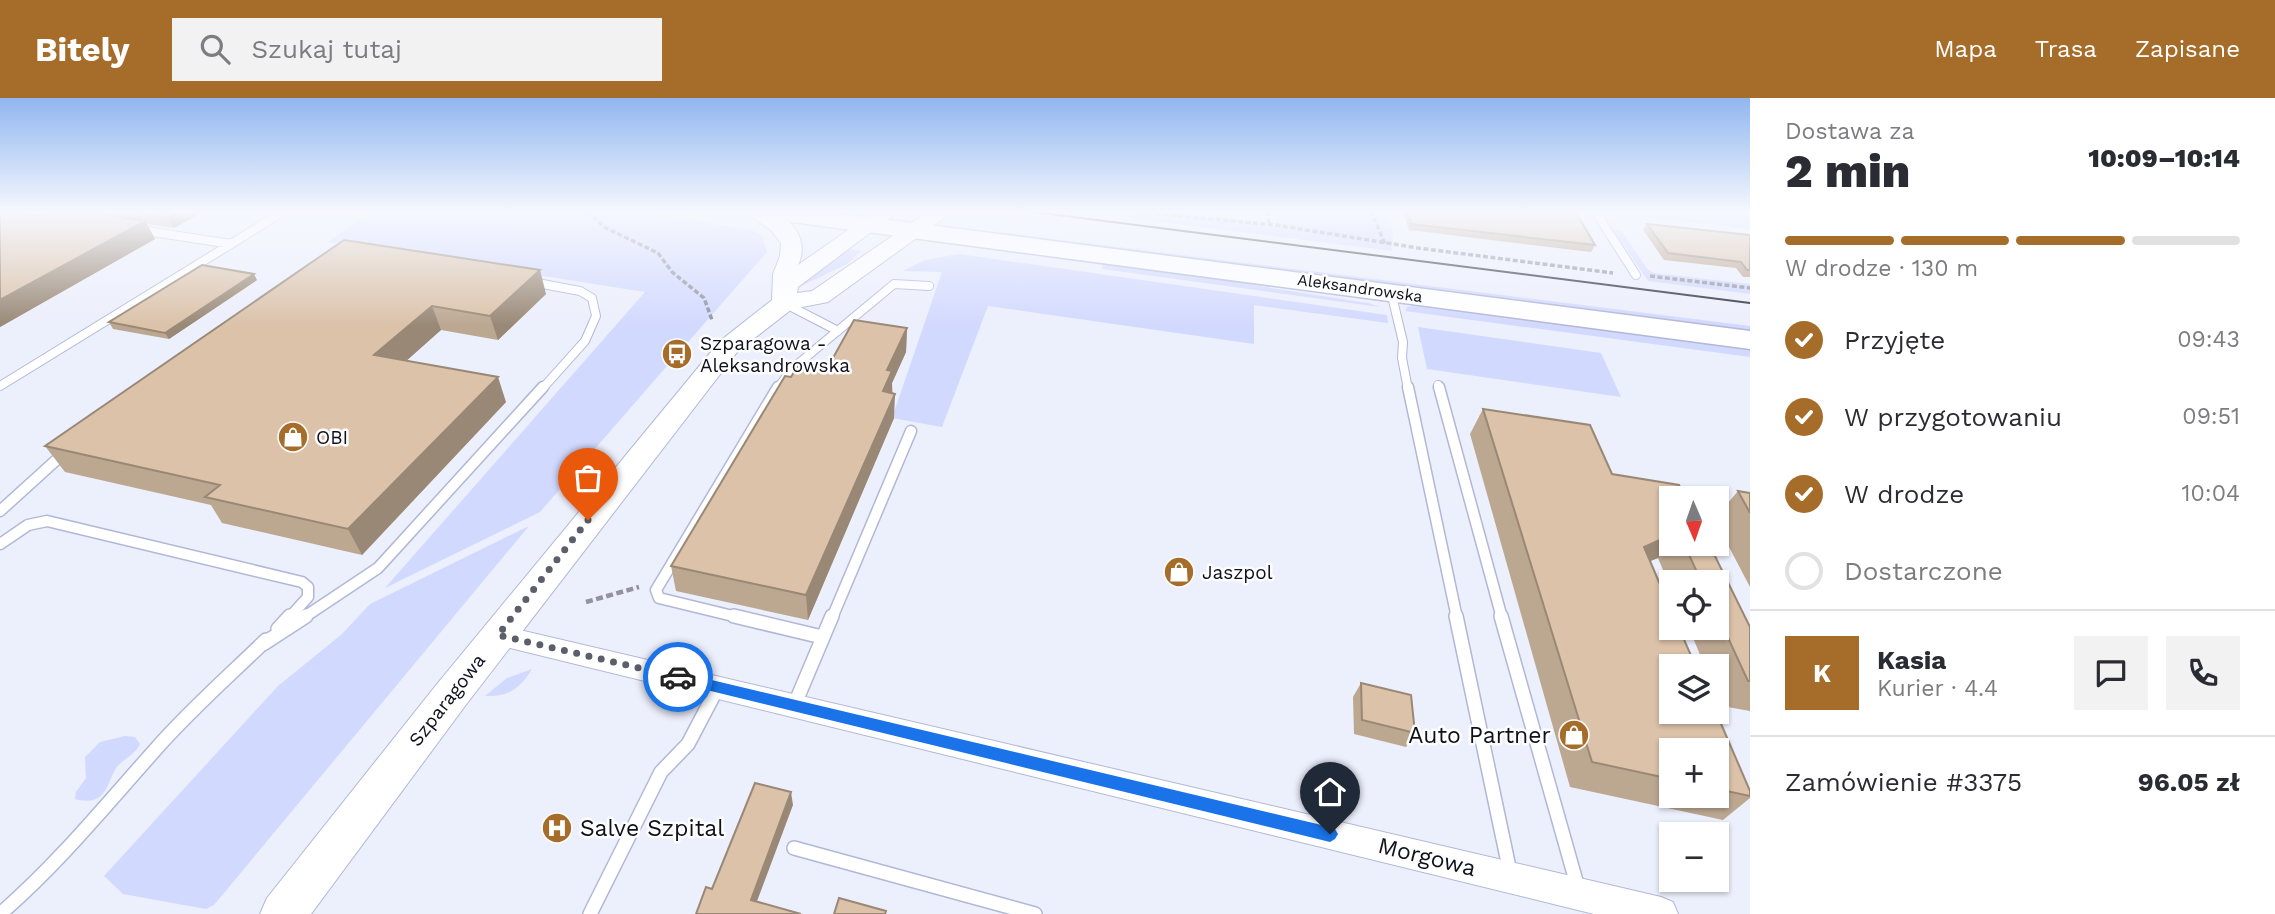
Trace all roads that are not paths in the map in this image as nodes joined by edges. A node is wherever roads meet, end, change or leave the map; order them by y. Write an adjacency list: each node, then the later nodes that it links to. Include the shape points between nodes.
1 (223, 249): 17 (lane)
2 (792, 249): 12 (street, via 782,272)
3 (840, 249): 12 (street, Szparagowa)
4 (885, 249): 12 (street, Szparagowa, via 819,297)
5 (1127, 249): 11 (main road, Aleksandrowska)
6 (1190, 249): 13 (main road, Aleksandrowska)
7 (1619, 249): 8 (lane)
8 (1636, 275)
9 (526, 281): 24 (lane, via 572,289 592,298 596,316 585,341 378,568)
10 (929, 286): 14 (lane, via 894,284)
11 (1391, 292): 15 (main road, Aleksandrowska); 28 (lane)
12 (784, 296): 14 (lane); 22 (street, Szparagowa, via 721,354)
13 (1750, 318)
14 (838, 331): 23 (lane, via 780,383 656,590 659,598)
15 (1750, 340)
16 (1438, 385): 29 (lane)
17 (0, 386)
18 (911, 431): 23 (lane)
19 (78, 443): 20 (lane)
20 (0, 511)
21 (0, 544): 24 (lane, via 28,525 47,521 302,582 308,587 308,597)
22 (498, 635): 25 (street, Morgowa); 31 (street, Szparagowa)
23 (822, 637): 26 (lane)
24 (263, 644): 30 (lane, via 156,748 109,804)
25 (718, 687): 26 (street, Morgowa); 32 (lane, via 689,746 661,772)
26 (794, 706): 28 (street, Morgowa)
27 (794, 848): 33 (lane)
28 (1511, 878): 29 (street, Morgowa)
29 (1581, 895): 34 (street, Morgowa)
30 (0, 914)
31 (283, 914)
32 (590, 914)
33 (1035, 914)
34 (1661, 914)

